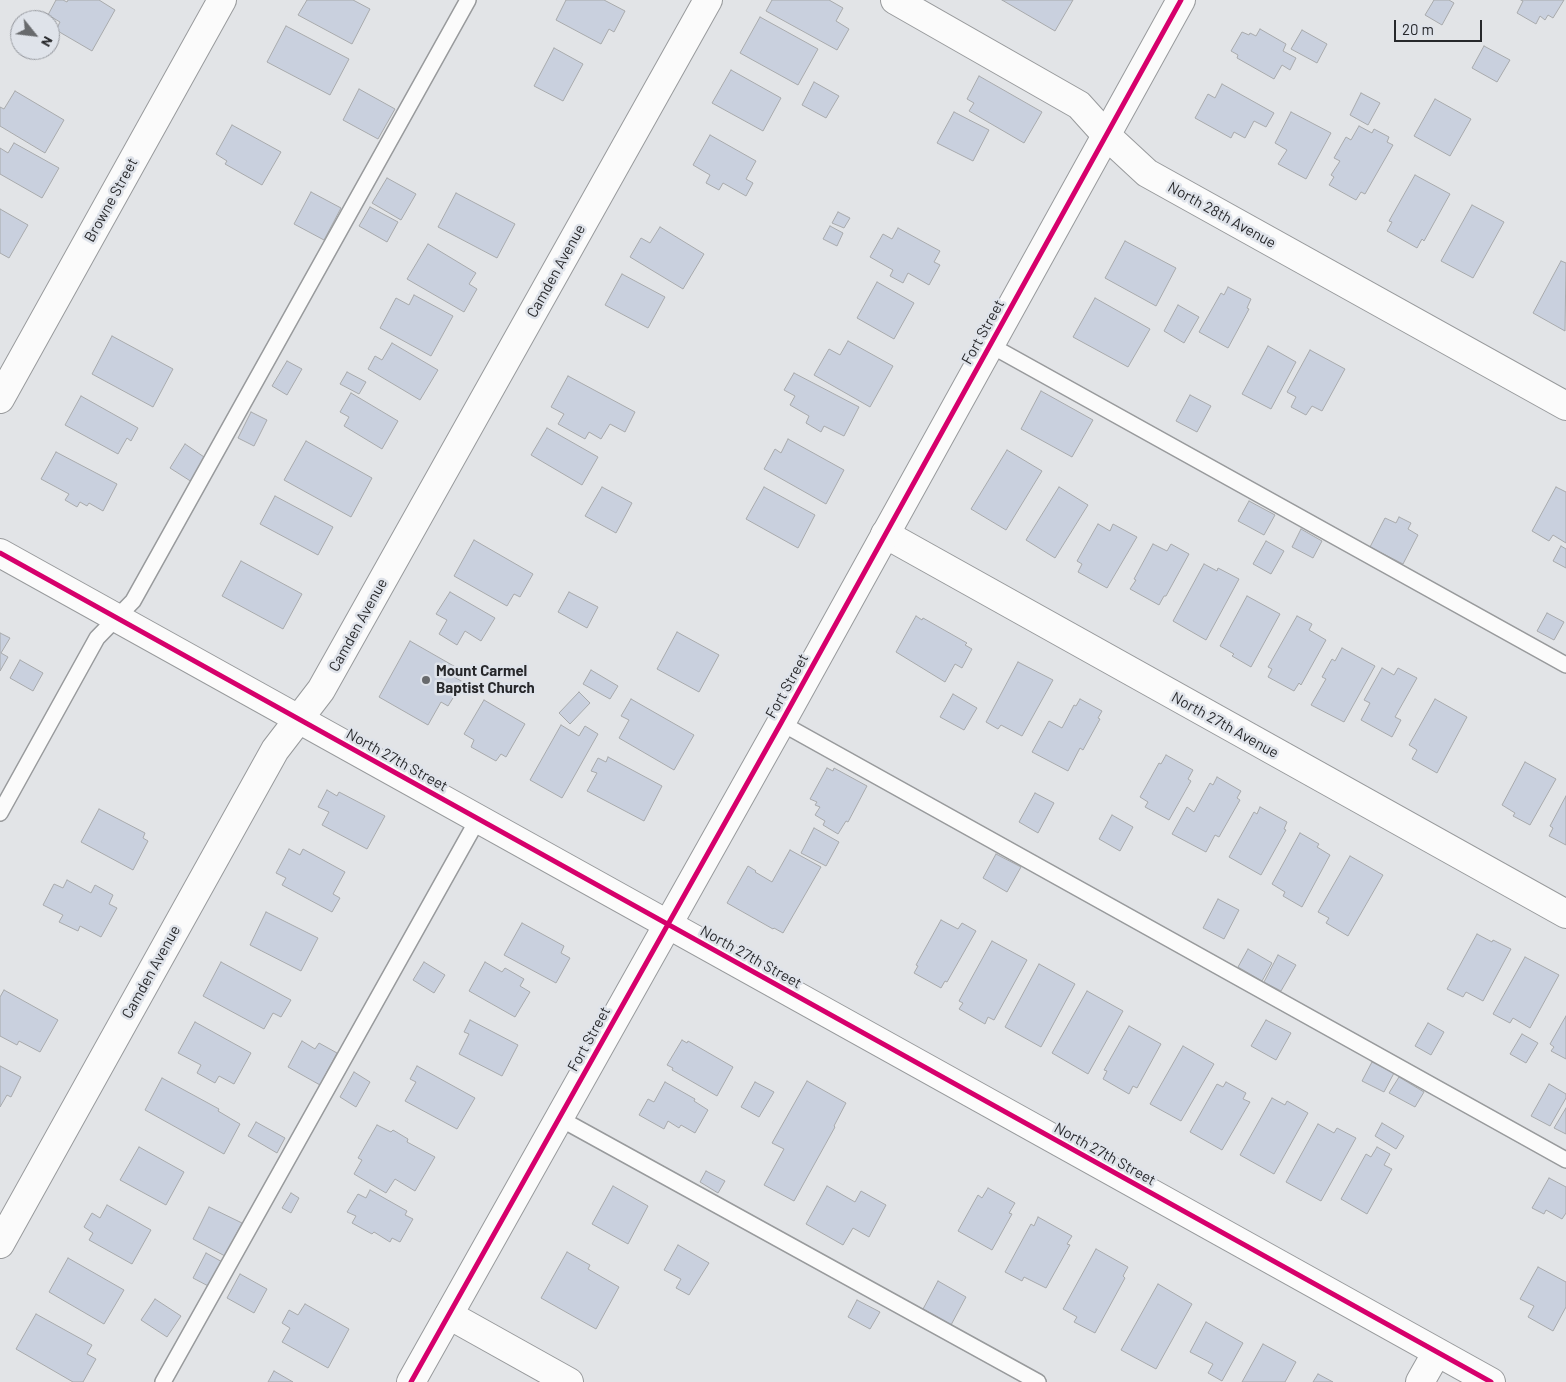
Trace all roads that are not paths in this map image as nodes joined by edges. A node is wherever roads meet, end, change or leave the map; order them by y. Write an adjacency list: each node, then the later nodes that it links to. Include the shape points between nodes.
1 (222, 0): 8 (street, Browne Street)
2 (468, 0): 12 (lane, via 133,602)
3 (708, 0): 14 (street, Camden Avenue, via 322,690)
4 (895, 0): 6 (street, North 28th Avenue, via 1080,105)
5 (1181, 0): 6 (street, Fort Street)
6 (1106, 135): 7 (street, Fort Street); 9 (street, North 28th Avenue, via 1147,173)
7 (990, 345): 10 (street, Fort Street); 13 (lane)
8 (0, 399)
9 (1566, 406)
10 (885, 534): 15 (street, Fort Street); 18 (street, North 27th Avenue)
11 (0, 553): 12 (street, North 27th Street)
12 (116, 617): 14 (street, North 27th Street); 16 (lane, via 97,638)
13 (1566, 665)
14 (299, 719): 17 (street, North 27th Street); 22 (street, Camden Avenue, via 275,750)
15 (781, 723): 19 (street, Fort Street); 21 (lane)
16 (0, 812)
17 (478, 819): 19 (street, North 27th Street); 25 (lane)
18 (1566, 914)
19 (668, 925): 20 (street, Fort Street); 24 (street, North 27th Street)
20 (559, 1118): 23 (street, Fort Street); 28 (lane)
21 (1566, 1160)
22 (0, 1244)
23 (449, 1315): 26 (street, Fort Street); 27 (street)
24 (1437, 1352): 29 (street); 30 (street, North 27th Street)
25 (163, 1382)
26 (411, 1382)
27 (569, 1382)
28 (1038, 1382)
29 (1420, 1382)
30 (1491, 1382)

